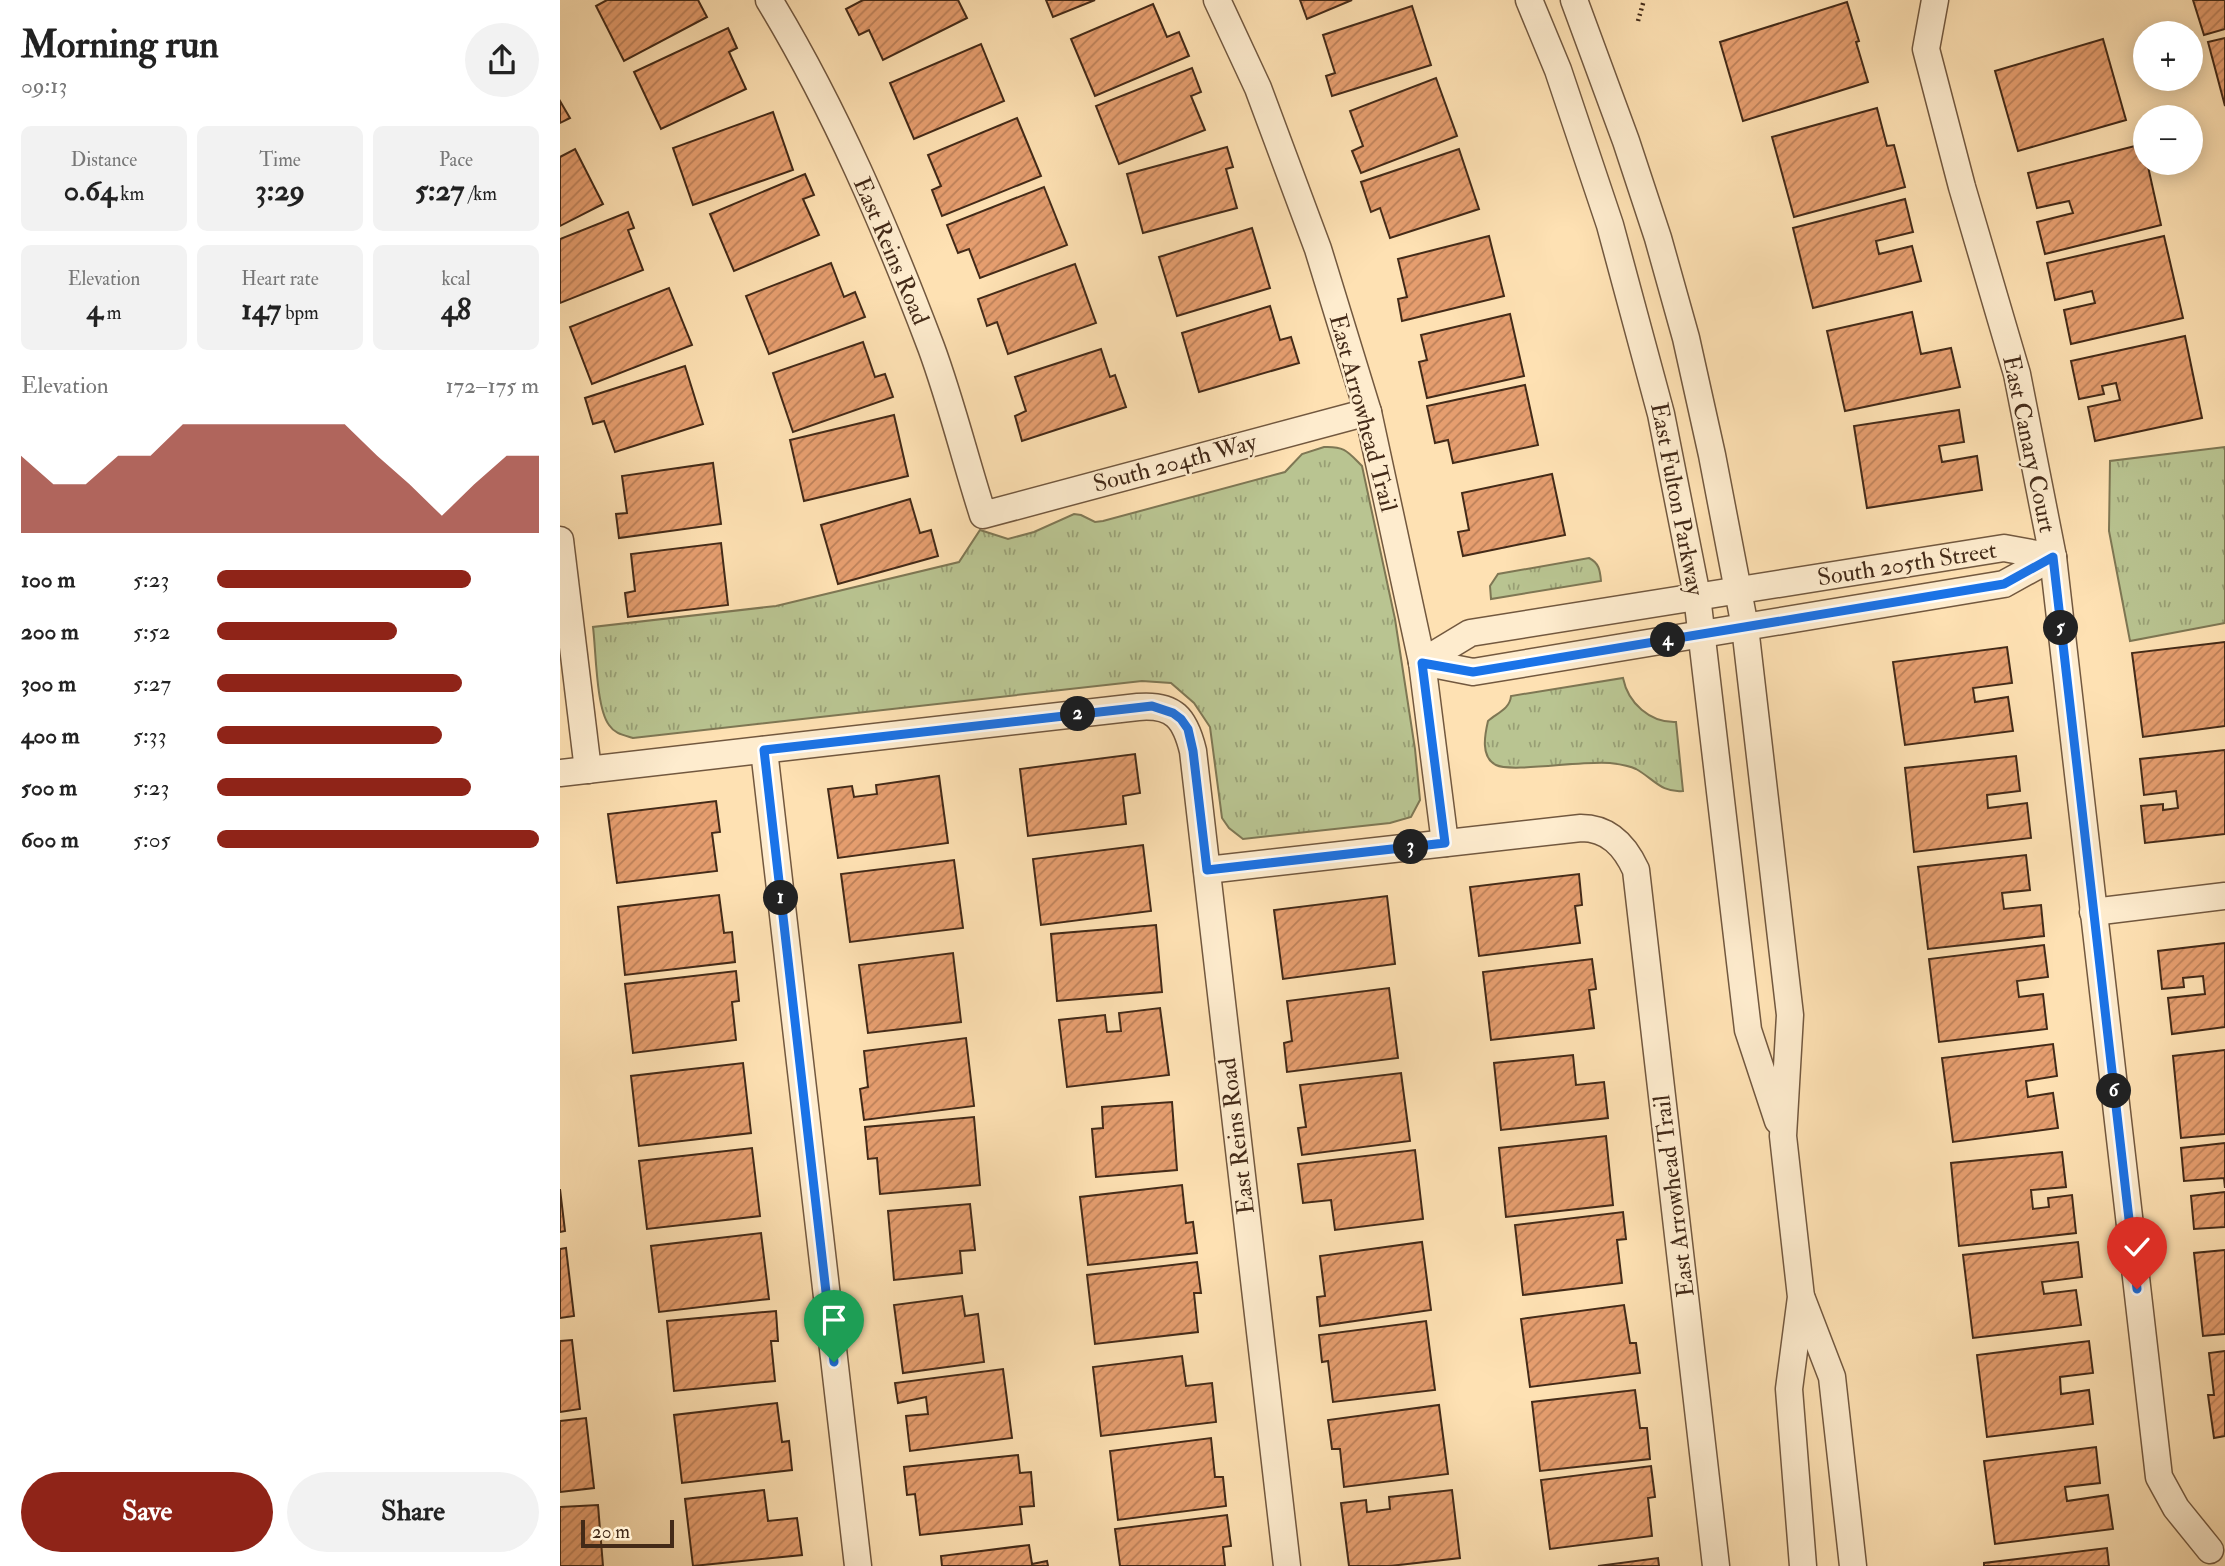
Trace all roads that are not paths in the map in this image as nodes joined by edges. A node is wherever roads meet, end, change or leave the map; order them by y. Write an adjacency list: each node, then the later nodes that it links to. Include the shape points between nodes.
1 (769, 0): 7 (street, East Reins Road, via 867,188 932,349)
2 (1217, 0): 6 (street, East Arrowhead Trail, via 1258,88 1318,248)
3 (1529, 0): 11 (street, East Fulton Parkway, via 1558,70 1605,212 1649,364)
4 (1574, 0): 10 (street, East Fulton Parkway, via 1658,238 1686,338)
5 (1935, 0): 9 (street, East Canary Court, via 1926,49 2017,374)
6 (1368, 412): 7 (street, South 204th Way); 14 (street, East Arrowhead Trail)
7 (983, 515)
8 (560, 540): 16 (street)
9 (2053, 557): 10 (street, South 205th Street, via 2004,548); 12 (street, South 205th Street, via 2004,584); 21 (street, East Canary Court)
10 (1739, 589): 11 (street, South 205th Street); 12 (street, East Fulton Parkway)
11 (1697, 596): 13 (street, East Fulton Parkway); 14 (street, South 205th Street, via 1470,634)
12 (1745, 627): 13 (street, South 205th Street); 22 (street, East Fulton Parkway, via 1790,1015)
13 (1702, 634): 14 (street, South 205th Street, via 1473,672); 22 (street, East Fulton Parkway, via 1748,1030)
14 (1422, 663): 18 (street, East Arrowhead Trail)
15 (764, 750): 16 (street); 19 (street, East Reins Road, via 1152,706 1173,713 1188,729); 25 (street)
16 (588, 770): 17 (street)
17 (560, 773)
18 (1445, 843): 19 (street); 27 (street, East Arrowhead Trail, via 1588,828 1610,835 1628,851 1636,870)
19 (1207, 870): 26 (street, East Reins Road)
20 (2225, 897): 21 (street)
21 (2093, 912): 24 (street, East Canary Court, via 2159,1477 2176,1508)
22 (1783, 1136): 23 (street, East Fulton Parkway)
23 (1801, 1297): 28 (street, East Fulton Parkway, via 1789,1389); 29 (street, East Fulton Parkway, via 1832,1377)
24 (2210, 1550)
25 (858, 1566)
26 (1287, 1566)
27 (1716, 1566)
28 (1803, 1566)
29 (1853, 1566)

